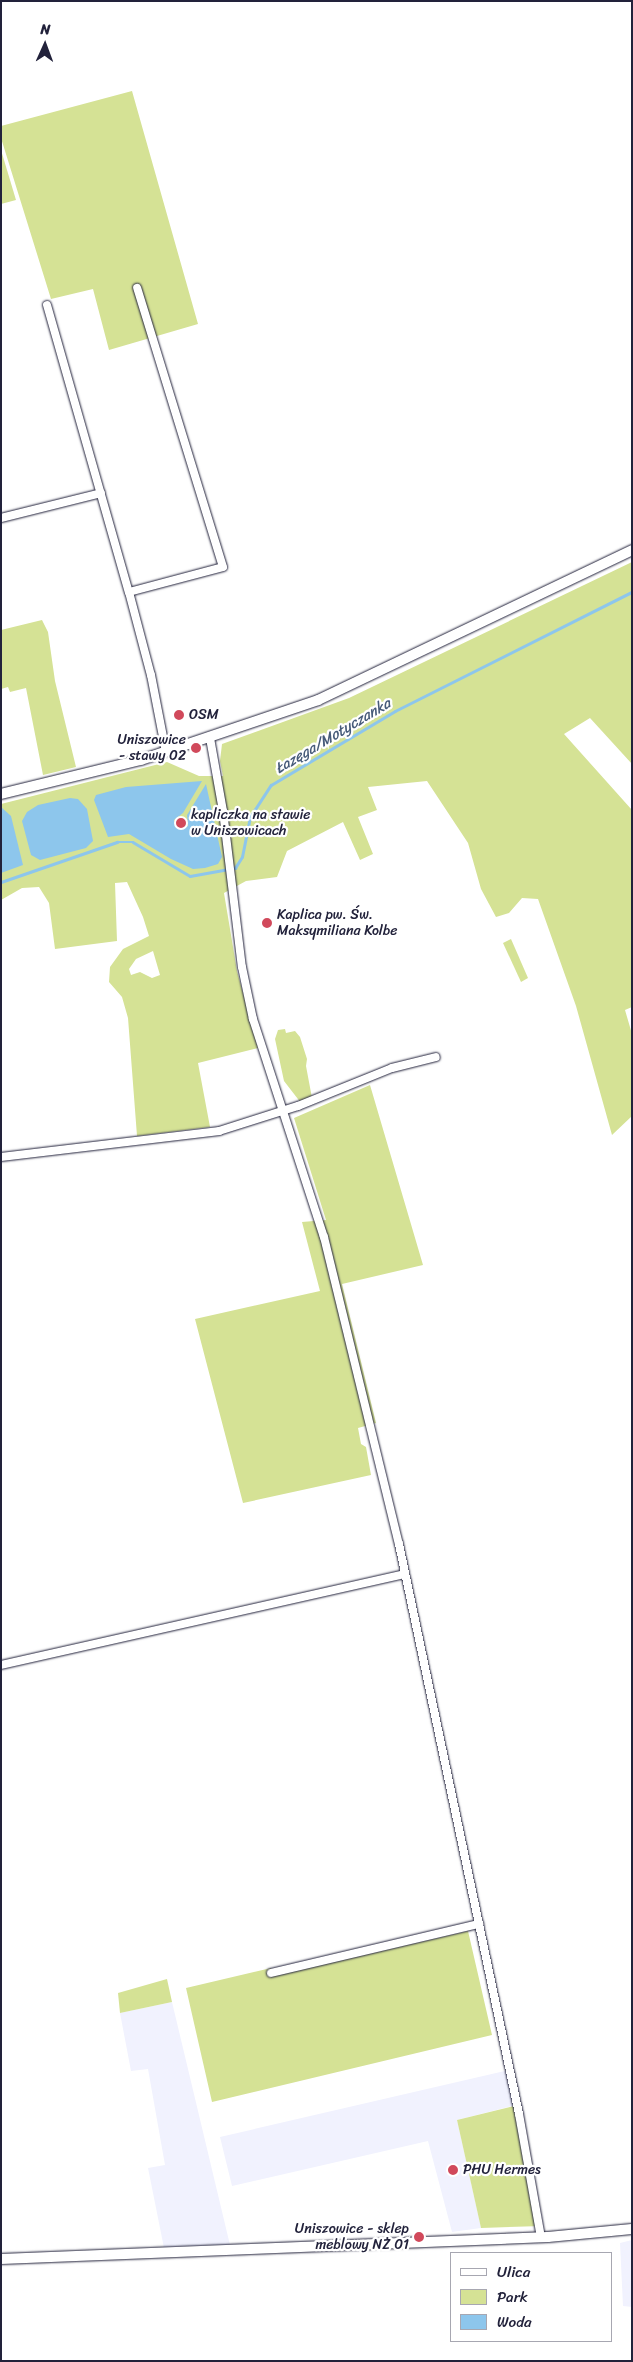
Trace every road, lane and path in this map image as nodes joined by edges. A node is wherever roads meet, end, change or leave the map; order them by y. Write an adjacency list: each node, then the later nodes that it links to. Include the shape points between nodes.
1 (137, 288): 6 (street, via 223,567)
2 (47, 305): 3 (street)
3 (101, 493): 4 (street); 6 (street)
4 (1, 518)
5 (632, 550): 7 (street, via 354,684)
6 (129, 592): 8 (street, via 151,675)
7 (210, 738): 8 (street); 11 (street, via 230,860 244,976)
8 (166, 752): 9 (street, via 79,777)
9 (1, 794)
10 (436, 1057): 11 (street, via 392,1068)
11 (283, 1110): 12 (street, via 219,1131); 13 (street, via 324,1238)
12 (1, 1157)
13 (405, 1574): 14 (street); 15 (street)
14 (1, 1665)
15 (479, 1924): 16 (street); 18 (street)
16 (271, 1973)
17 (632, 2229): 18 (street)
18 (541, 2237): 19 (street)
19 (1, 2259)

